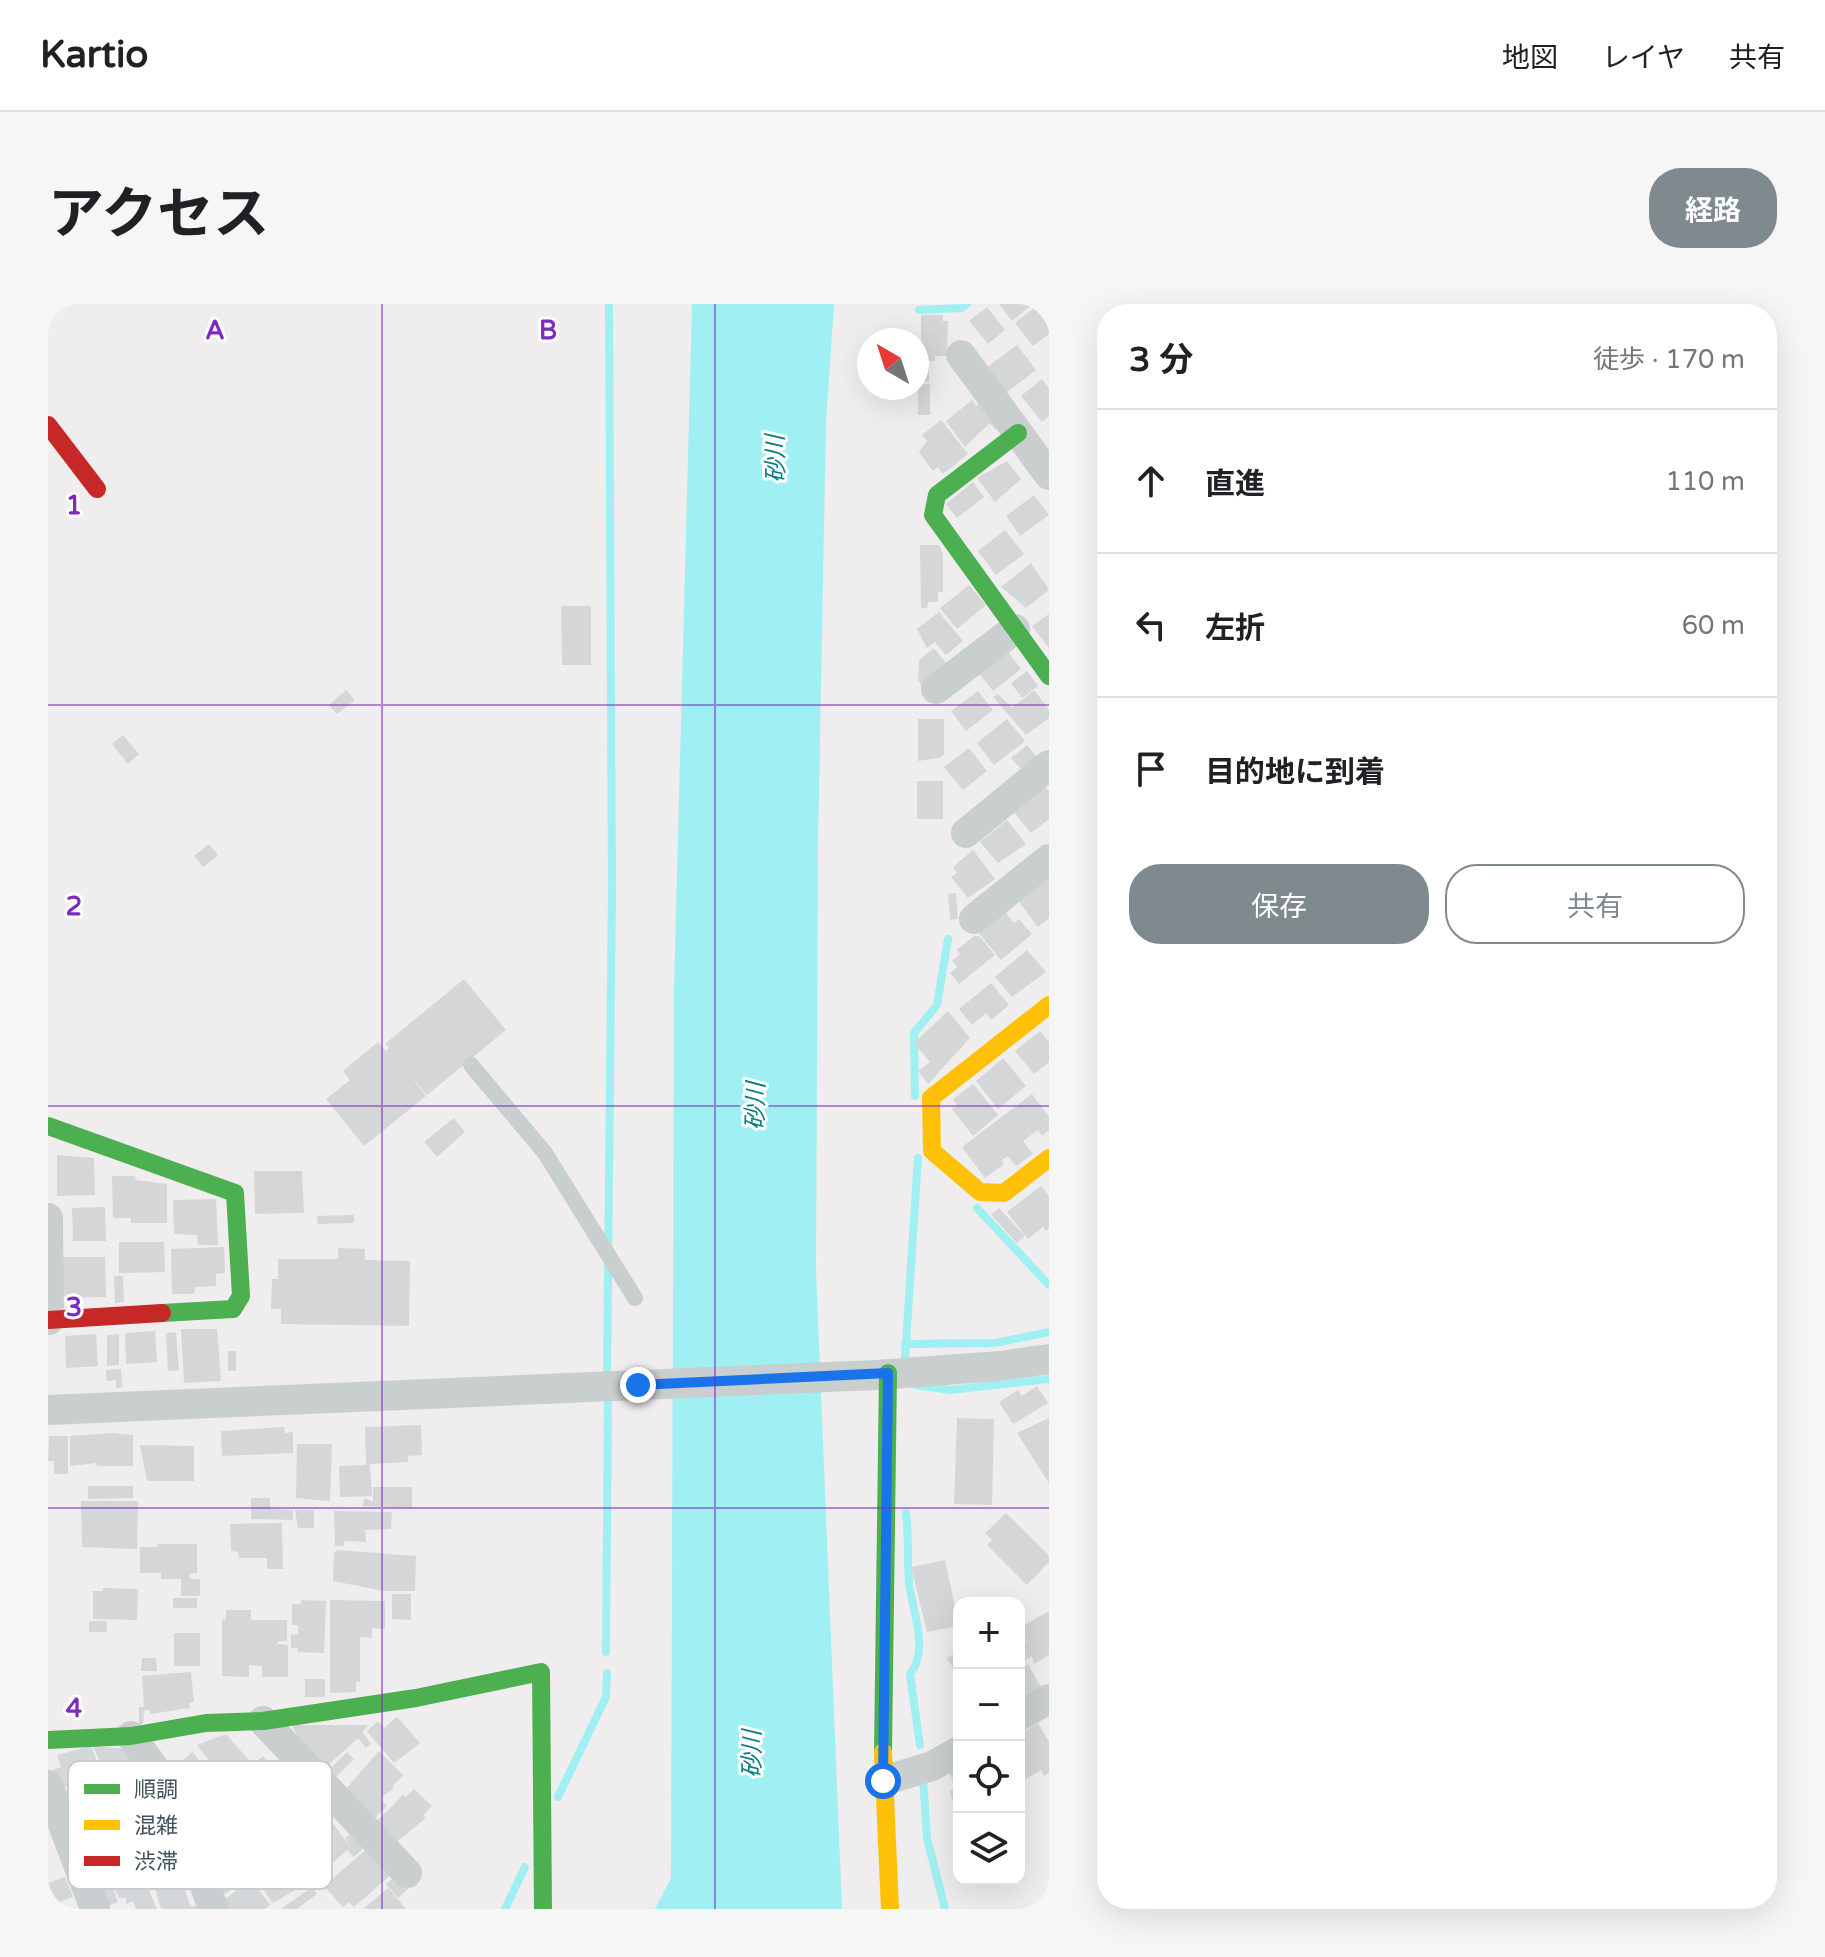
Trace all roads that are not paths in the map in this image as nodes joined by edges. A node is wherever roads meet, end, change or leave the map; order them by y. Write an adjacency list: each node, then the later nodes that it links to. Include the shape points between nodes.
1 (961, 355): 3 (street)
2 (48, 425): 5 (street)
3 (1018, 433): 4 (street); 6 (street, via 937,495 933,515)
4 (1049, 475)
5 (97, 489)
6 (1015, 629): 7 (street); 8 (street)
7 (1049, 676)
8 (936, 689)
9 (1049, 765): 10 (street)
10 (966, 833)
11 (1049, 859): 12 (street)
12 (974, 919)
13 (1049, 1005): 16 (street, via 931,1098 932,1151 980,1192 1004,1193)
14 (471, 1065): 18 (lane, via 545,1153)
15 (48, 1126): 19 (street, via 235,1193 241,1296 233,1309)
16 (1049, 1158)
17 (48, 1218): 19 (street)
18 (635, 1298)
19 (49, 1320)
20 (1049, 1359): 21 (street)
21 (883, 1374): 22 (street); 31 (street)
22 (48, 1410)
23 (1049, 1699): 24 (street)
24 (1025, 1713)
25 (263, 1721): 26 (street, via 206,1723); 30 (street); 40 (street, via 541,1672)
26 (131, 1736): 27 (street); 29 (street)
27 (48, 1740)
28 (953, 1754): 31 (street)
29 (149, 1761)
30 (301, 1761)
31 (883, 1781): 41 (street)
32 (48, 1785): 34 (street)
33 (332, 1794): 35 (street)
34 (68, 1838)
35 (407, 1873)
36 (87, 1889): 38 (street)
37 (206, 1889): 39 (street)
38 (95, 1909)
39 (214, 1909)
40 (543, 1909)
41 (890, 1909)

